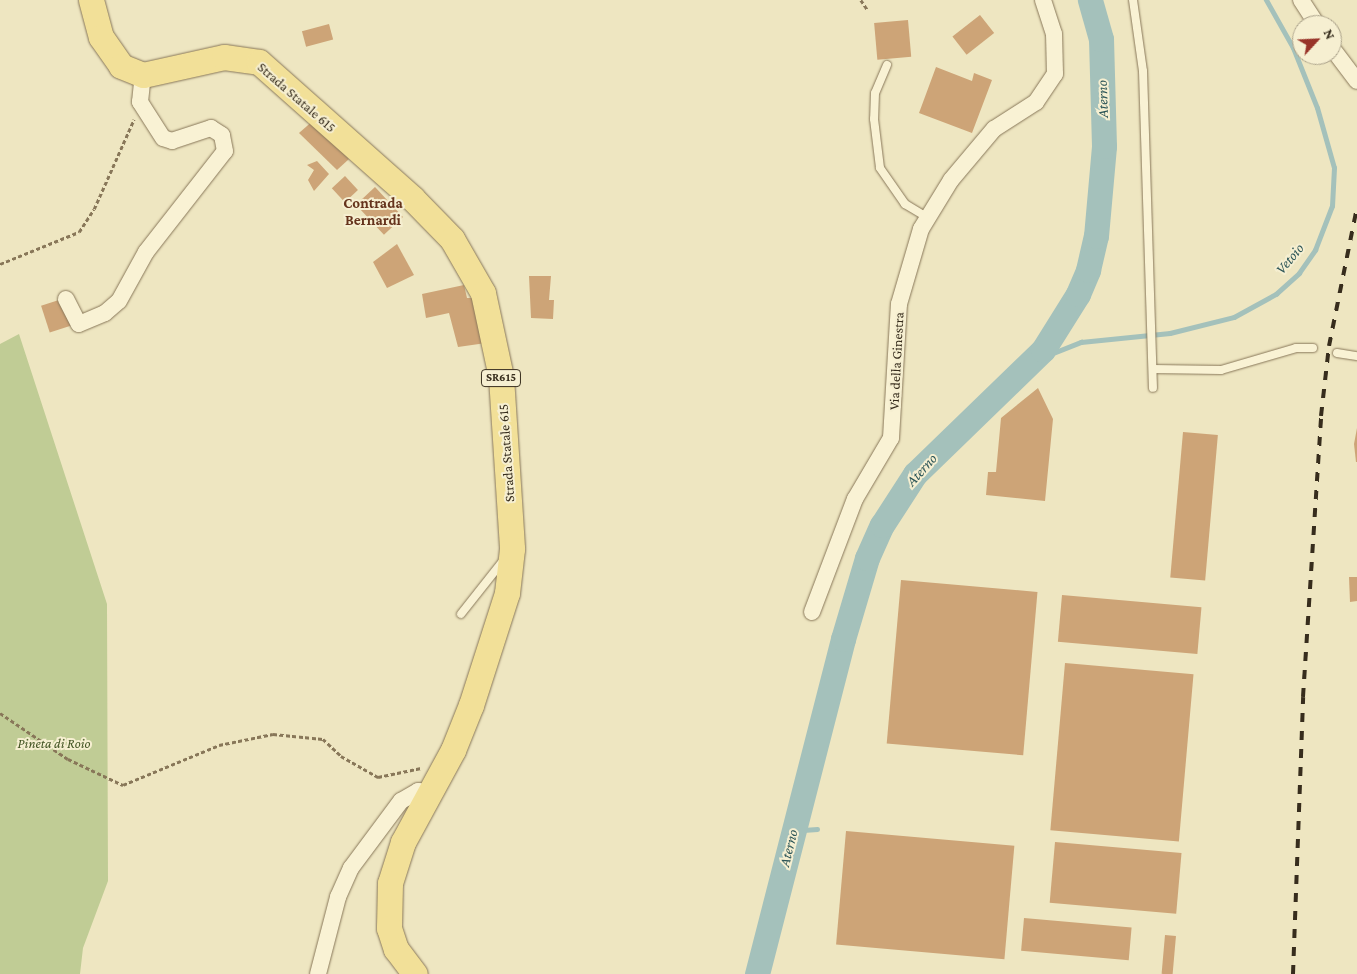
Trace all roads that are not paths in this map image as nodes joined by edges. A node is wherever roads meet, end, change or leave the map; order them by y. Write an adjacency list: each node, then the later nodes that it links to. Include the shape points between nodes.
1 (91, 0): 8 (main road, via 101,37 121,66)
2 (1043, 0): 10 (street, Via della Ginestra, via 1057,50 1052,80 1030,107 994,129)
3 (1133, 0): 15 (lane, via 1143,71)
4 (1301, 0): 5 (street)
5 (1311, 15)
6 (1342, 61): 9 (street)
7 (887, 65): 10 (lane, via 875,93 874,119 880,168 905,204)
8 (143, 75): 11 (street, via 140,102 164,138 172,141 211,128 222,135 225,151 156,237 120,301 99,316 79,324); 17 (main road, Strada Statale 615 / SR615, via 224,57 259,62 412,198 452,239 472,270 490,314 501,376)
9 (1357, 81)
10 (927, 217): 18 (street, Via della Ginestra, via 916,242 900,304 891,438 855,499)
11 (66, 299)
12 (1313, 348): 15 (lane, via 1296,348 1221,370)
13 (1337, 353): 14 (lane)
14 (1357, 356)
15 (1153, 369): 16 (lane)
16 (1154, 388)
17 (512, 549): 19 (lane); 20 (main road, Strada Statale 615 / SR615, via 504,602 471,705)
18 (812, 612)
19 (461, 614)
20 (431, 793): 21 (street, via 418,790 401,801 351,868 338,897); 22 (main road, Strada Statale 615 / SR615, via 402,845 387,904 394,944)
21 (318, 974)
22 (415, 974)

